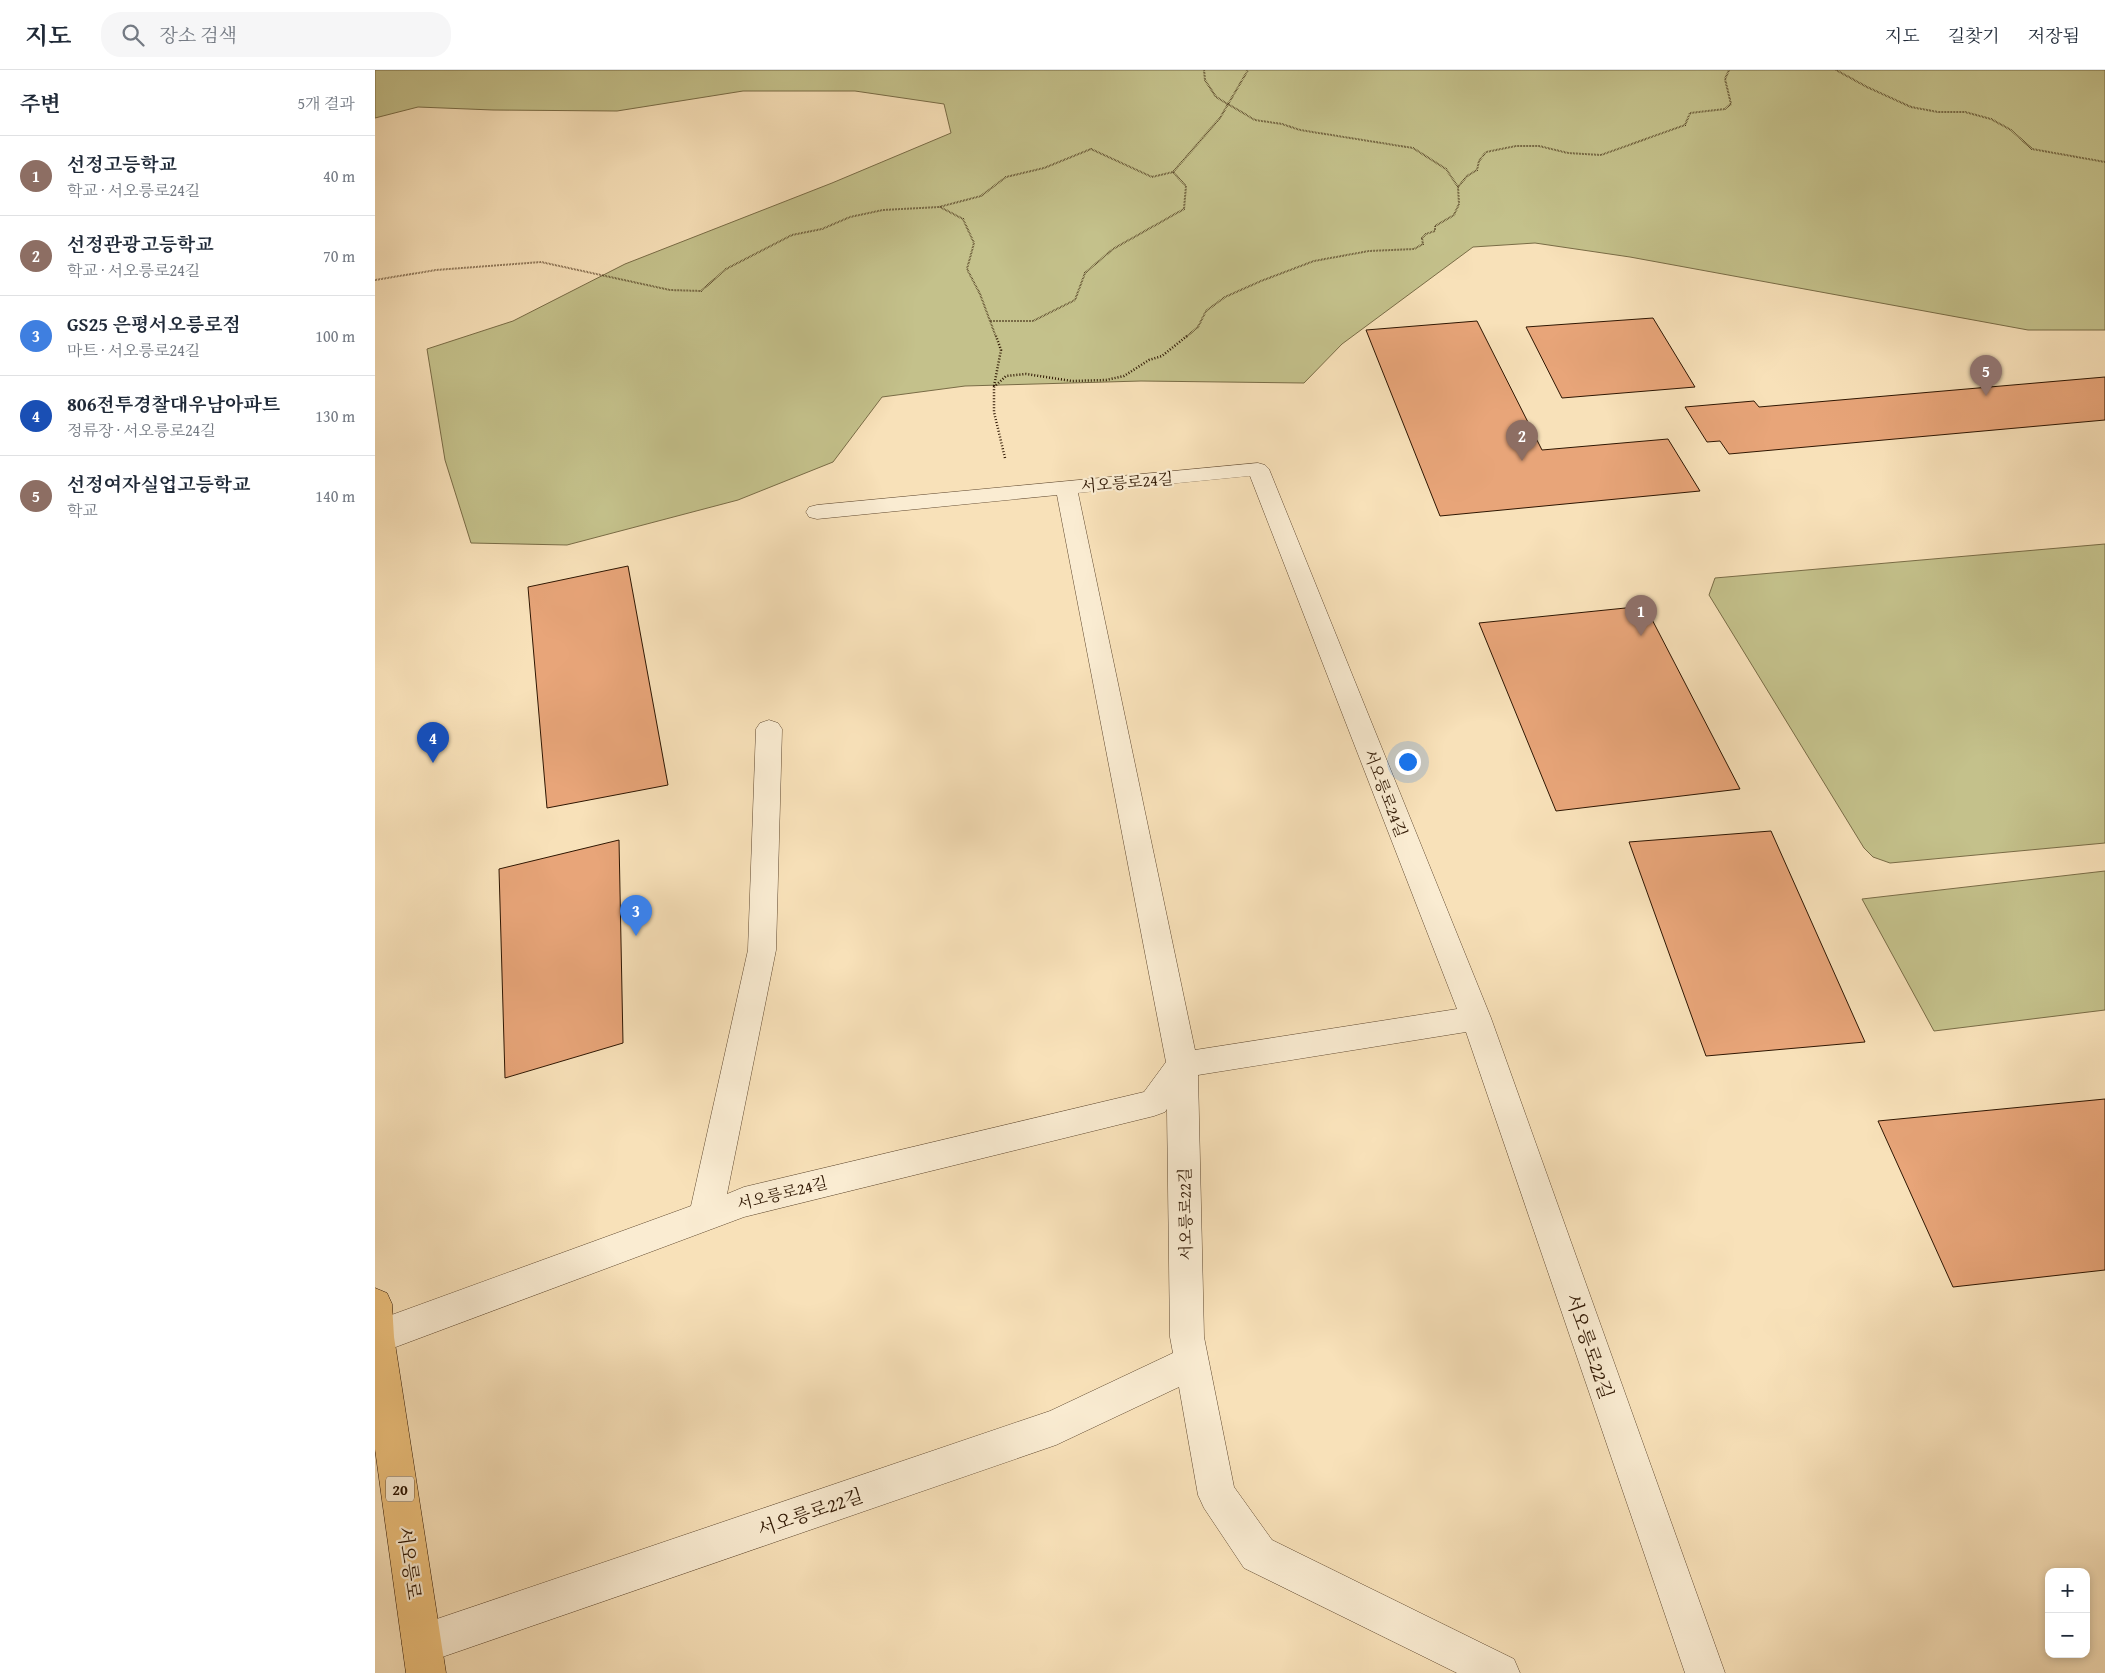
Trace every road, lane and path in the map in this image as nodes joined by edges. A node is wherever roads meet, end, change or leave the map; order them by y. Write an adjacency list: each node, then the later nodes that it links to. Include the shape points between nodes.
1 (1204, 70): 5 (path, via 1205,80 1216,97)
2 (1248, 70): 5 (path)
3 (1729, 70): 8 (path, via 1725,79 1731,104 1725,109 1690,113 1685,125 1601,156 1531,146 1486,152 1477,170)
4 (1835, 70): 6 (path, via 1911,107 1965,112 1991,119 2011,130 2032,149)
5 (1228, 104): 7 (path, via 1220,118); 8 (path, via 1255,120 1413,148 1446,169)
6 (2105, 162)
7 (1173, 172): 9 (path, via 1152,177 1091,149 1043,168 1006,177 981,196); 11 (path, via 1186,186 1184,209 1113,249 1085,273 1075,300 1033,321)
8 (1458, 187): 12 (path, via 1459,204 1454,215 1435,226 1435,231 1426,234 1422,238 1423,244 1414,249 1369,251 1313,261 1261,281 1225,297 1206,311 1198,327 1162,356 1149,360 1124,376 1072,381 1026,374 1006,376)
9 (939, 207): 10 (path, via 883,210 791,235 725,269 701,291 670,290 541,262 436,270); 11 (path, via 963,219 974,243 967,269)
10 (375, 280)
11 (990, 321): 12 (path, via 1001,350)
12 (994, 387): 14 (path, via 994,412)
13 (1066, 488): 14 (street, 서오릉로24길); 17 (street, 서오릉로24길, via 1258,469); 18 (street, 서오릉로24길)
14 (1013, 493): 15 (street, 서오릉로24길)
15 (817, 512)
16 (769, 729): 19 (street, via 762,950)
17 (1476, 1018): 18 (street); 24 (street, 서오릉로22길)
18 (1182, 1065): 19 (street, 서오릉로24길, via 1154,1104 744,1202); 21 (street, 서오릉로22길, via 1187,1337)
19 (706, 1215): 20 (street, 서오릉로24길)
20 (376, 1321): 22 (main road, 서오릉로 / 20)
21 (1191, 1362): 22 (street, 서오릉로22길, via 1056,1427); 23 (street, 서오릉로22길, via 1217,1495 1258,1554)
22 (424, 1659)
23 (1500, 1673)
24 (1705, 1673)

